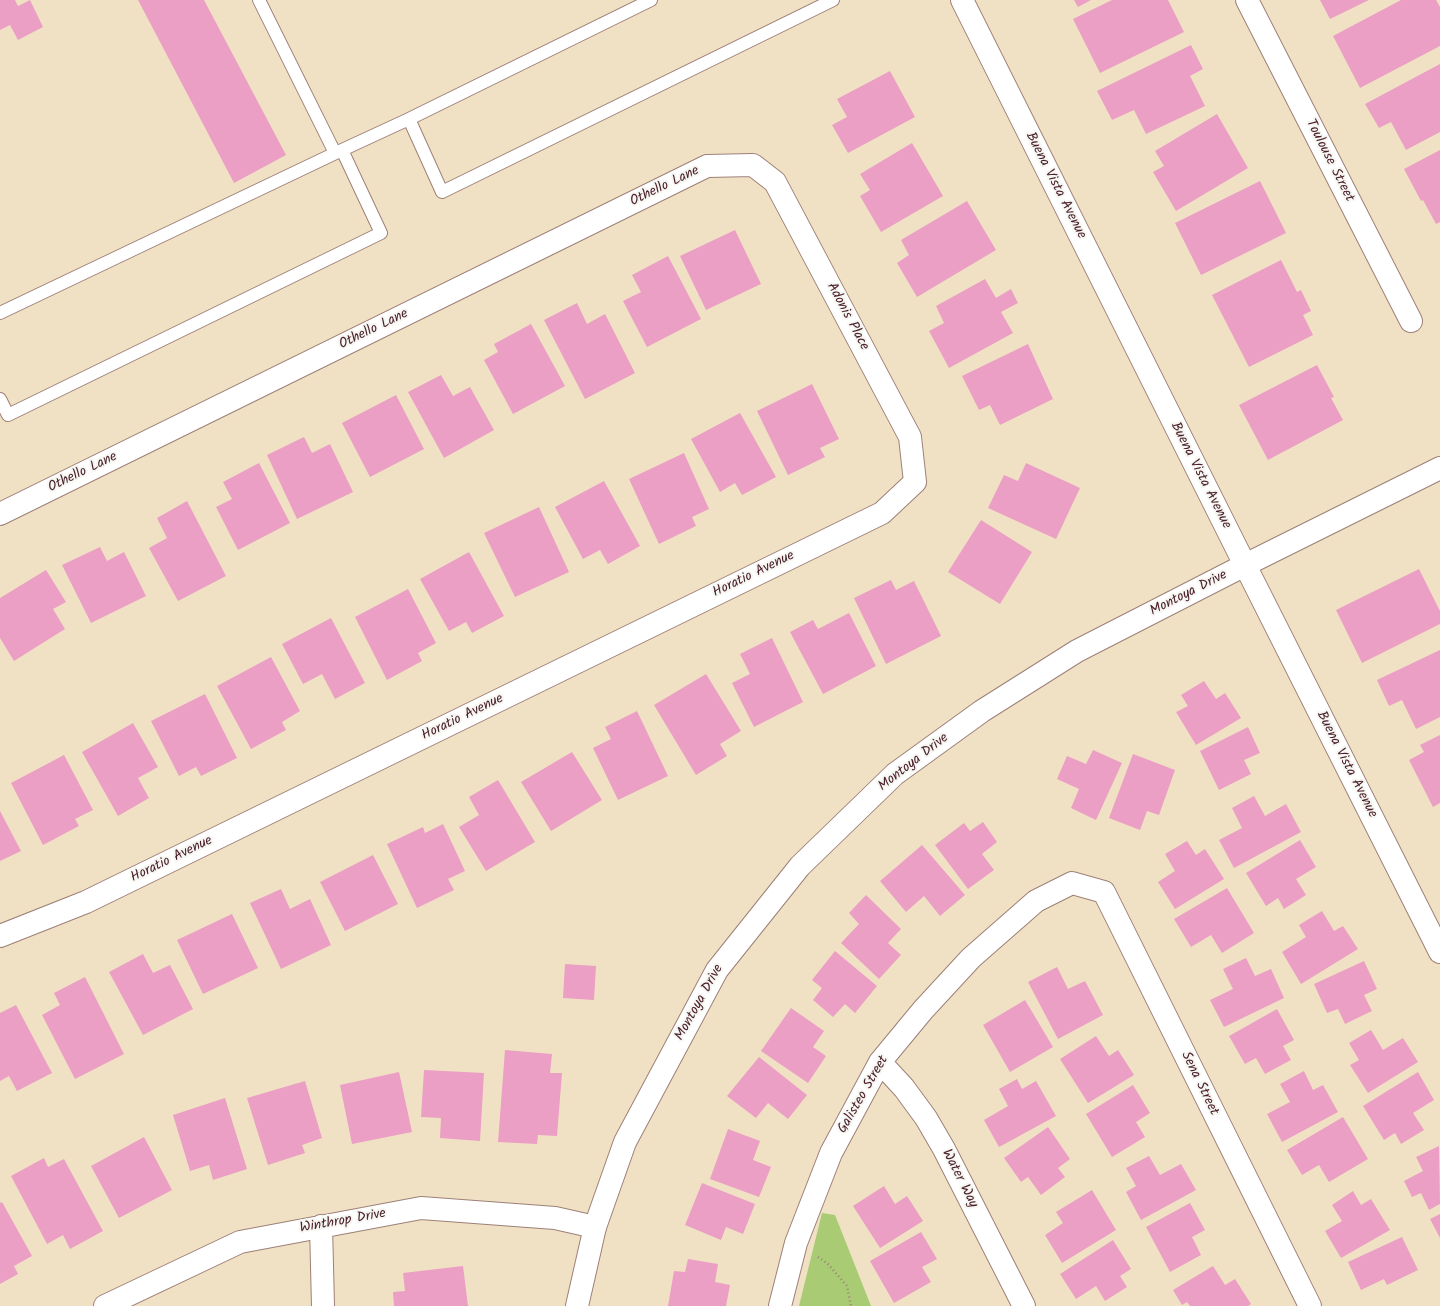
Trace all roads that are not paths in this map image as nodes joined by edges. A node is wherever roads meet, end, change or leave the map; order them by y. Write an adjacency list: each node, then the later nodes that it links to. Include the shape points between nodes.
1 (259, 0): 7 (lane)
2 (651, 0): 6 (lane)
3 (962, 0): 15 (street, Buena Vista Avenue)
4 (1247, 0): 10 (street, Toulouse Street)
5 (828, 1): 6 (lane, via 442,192)
6 (408, 119): 7 (lane)
7 (339, 151): 9 (lane); 11 (lane, via 381,233 8,415)
8 (753, 165): 13 (street, Adonis Place, via 775,182 910,437); 14 (street, Othello Lane, via 707,166)
9 (0, 313)
10 (1411, 321)
11 (0, 399)
12 (1440, 468): 15 (street, Montoya Drive)
13 (915, 482): 17 (street, Horatio Avenue, via 882,513 868,520 86,902)
14 (0, 514)
15 (1245, 565): 18 (street, Buena Vista Avenue); 21 (street, Montoya Drive, via 1077,651 982,711 895,774 800,866 717,970 625,1142)
16 (1072, 883): 19 (street, Galisteo Street, via 1036,900 971,958); 27 (street, Sena Street, via 1104,892)
17 (0, 936)
18 (1440, 952)
19 (880, 1062): 25 (street, Galisteo Street, via 831,1153 796,1243); 26 (street, Water Way, via 904,1088 926,1118)
20 (321, 1226): 21 (street, Winthrop Drive, via 421,1208 555,1218); 22 (street, Winthrop Drive, via 240,1242); 23 (street)
21 (595, 1227): 24 (street, Montoya Drive)
22 (105, 1306)
23 (323, 1306)
24 (578, 1306)
25 (780, 1306)
26 (1024, 1306)
27 (1310, 1306)

